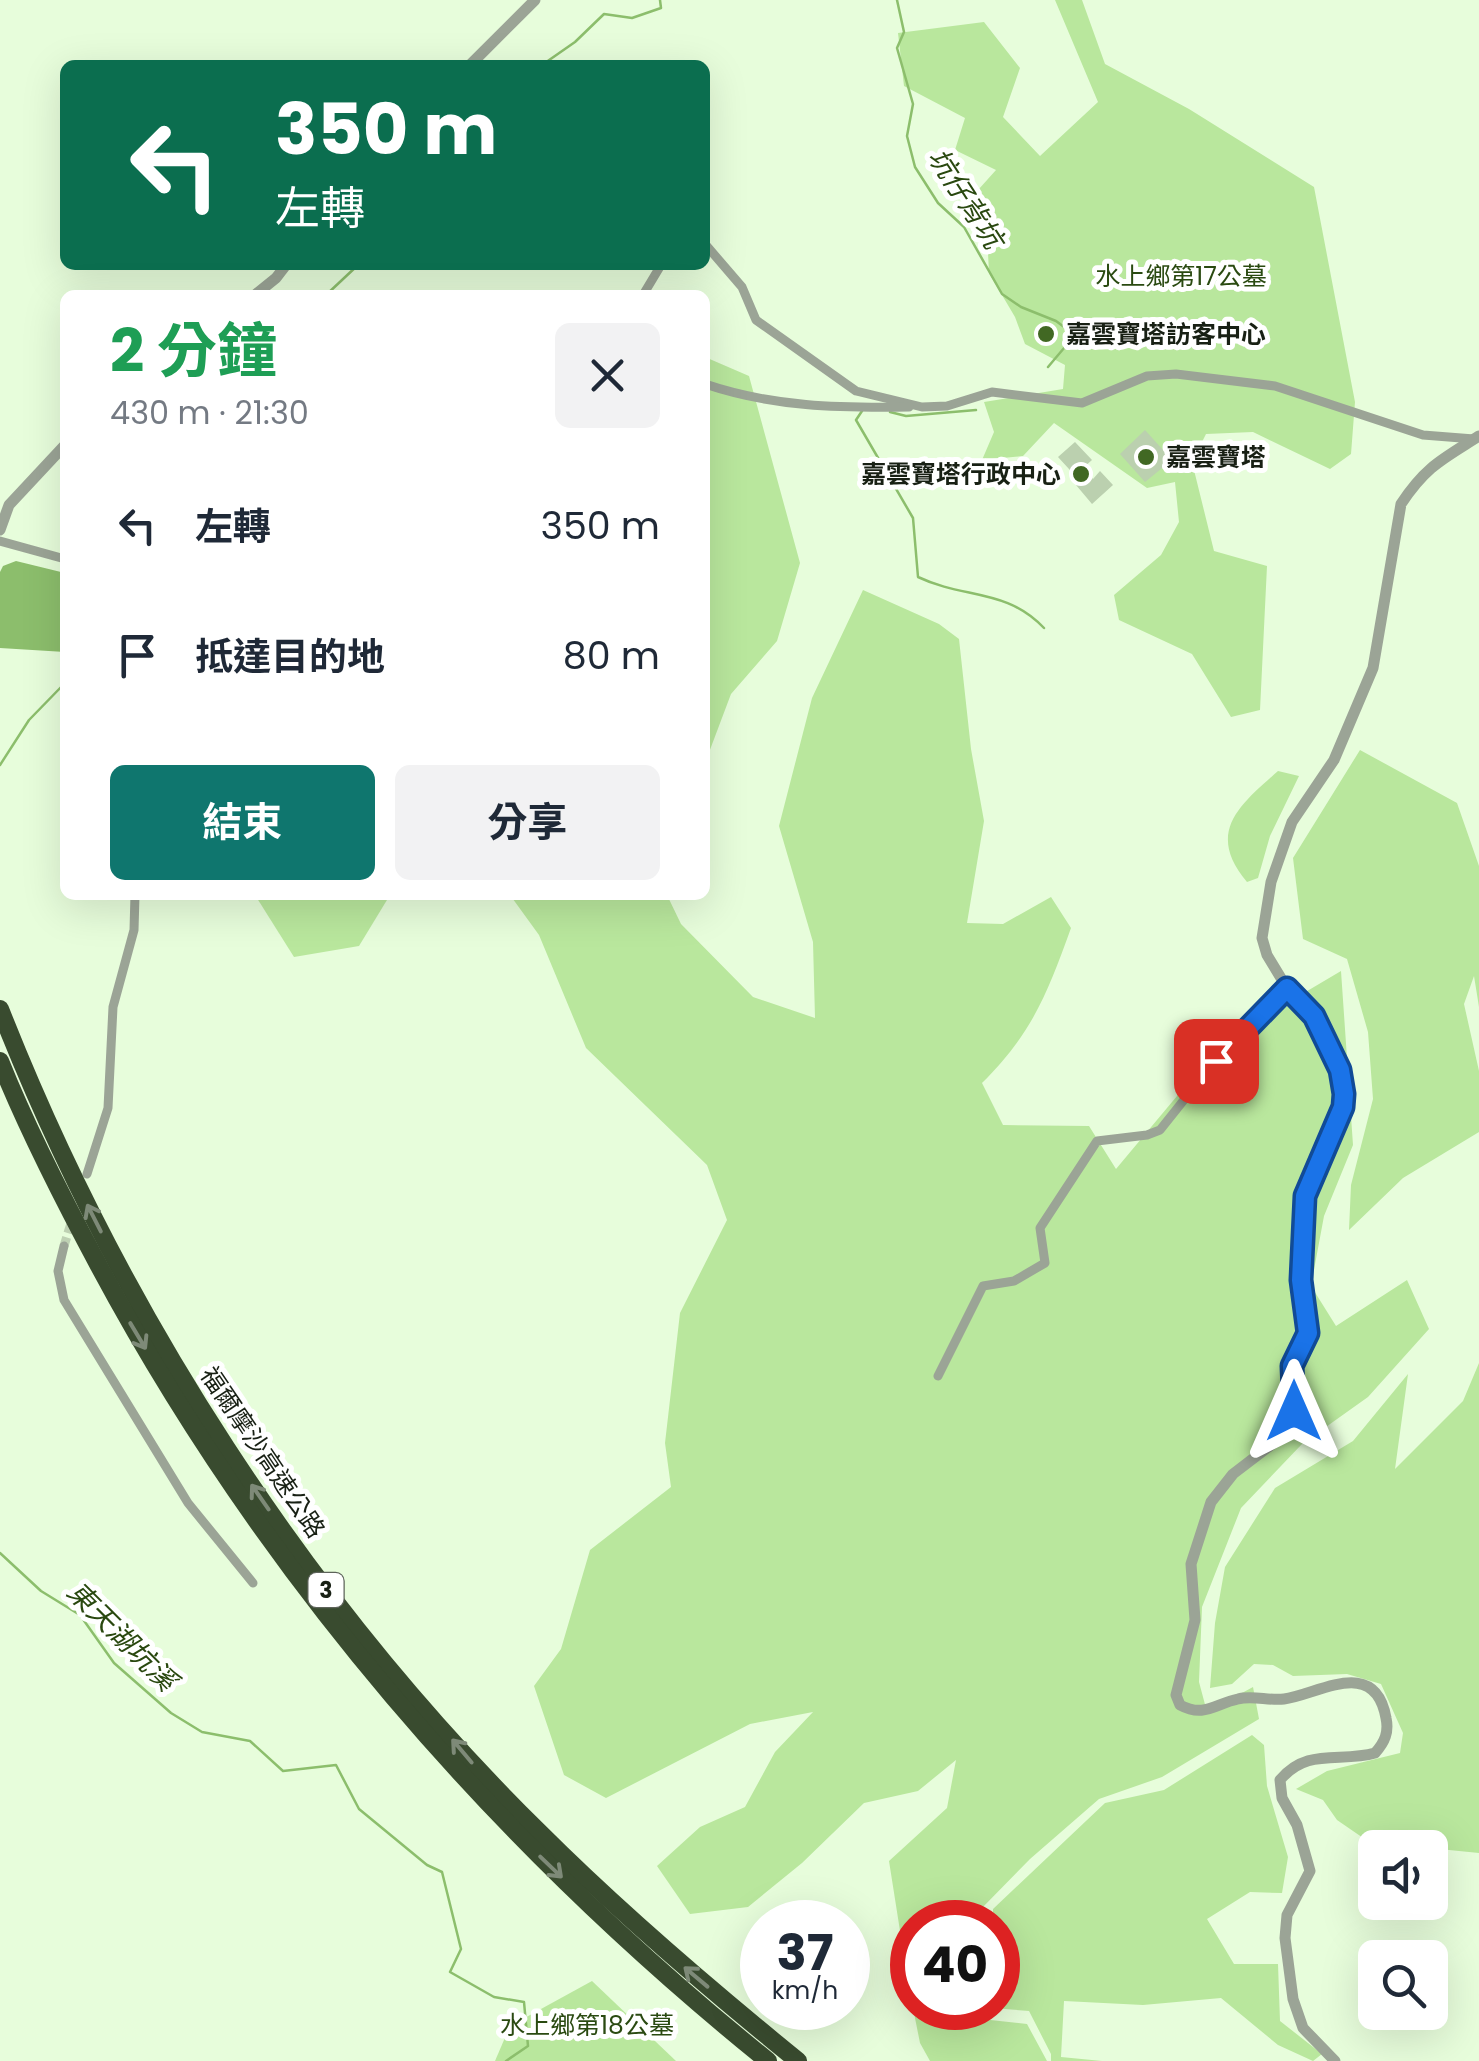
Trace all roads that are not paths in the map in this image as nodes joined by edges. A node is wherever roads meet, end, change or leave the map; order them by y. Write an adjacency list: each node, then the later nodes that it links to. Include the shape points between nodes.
1 (536, 0): 2 (street)
2 (475, 60)
3 (710, 250): 7 (street, via 742,286 756,320 856,390)
4 (282, 270): 5 (street)
5 (261, 290)
6 (710, 385): 7 (street, via 817,408)
7 (922, 407): 8 (street, via 992,392 1082,403 1147,376 1176,374 1275,386 1424,435)
8 (1476, 438): 14 (street, via 1445,454 1401,504 1373,668 1334,760 1292,822 1271,882 1262,938)
9 (60, 450): 10 (street, via 9,505)
10 (0, 530)
11 (0, 541): 12 (street)
12 (60, 558)
13 (135, 900): 17 (street, via 134,930 113,1007 108,1108)
14 (1287, 988): 19 (street, via 1160,1130 1096,1142 1040,1228 1045,1263 1014,1281 983,1286); 23 (street, via 1314,1016 1344,1094 1305,1196 1301,1280 1308,1333 1292,1366 1290,1427 1233,1474 1211,1502 1200,1531 1191,1564 1195,1620 1176,1695 1180,1705 1205,1712 1239,1698 1286,1699 1324,1684 1352,1683 1368,1688 1384,1709 1387,1732 1375,1752 1317,1757 1296,1764 1280,1780 1310,1872 1286,1915 1292,2000 1303,2028)
15 (0, 1009): 22 (highway, 福爾摩沙高速公路 / 3, one-way to 15, via 690,1973 538,1832 331,1597 144,1316)
16 (0, 1061): 21 (highway, 福爾摩沙高速公路 / 3, one-way to 21, via 62,1198 130,1324 314,1603 524,1841 680,1990)
17 (87, 1174)
18 (64, 1246): 20 (street, via 58,1271 64,1300 188,1503)
19 (938, 1376)
20 (252, 1584)
21 (768, 2061)
22 (798, 2061)
23 (1335, 2061)

